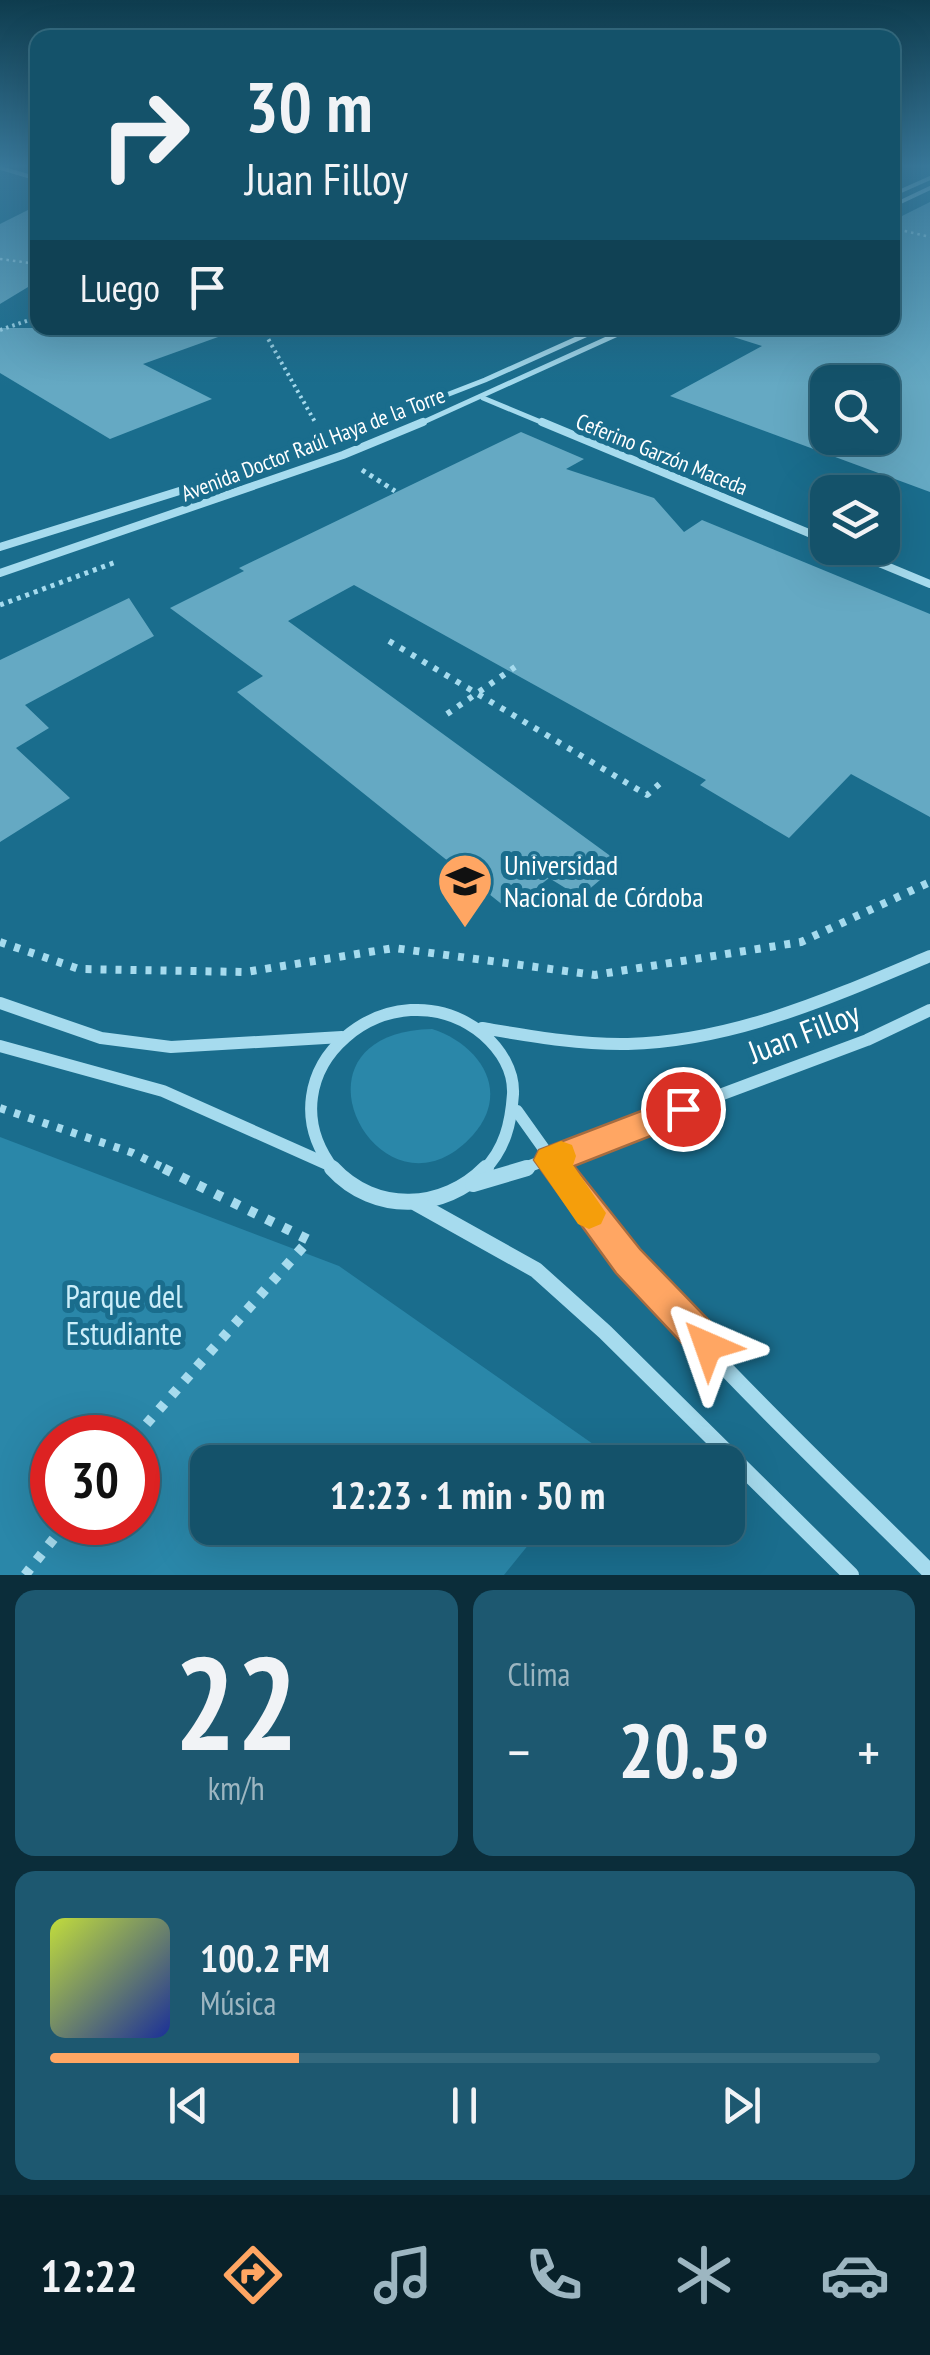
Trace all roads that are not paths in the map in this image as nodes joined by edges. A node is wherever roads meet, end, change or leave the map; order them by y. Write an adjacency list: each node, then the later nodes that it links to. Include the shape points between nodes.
1 (584, 335): 5 (street, Avenida Doctor Raúl Haya de la Torre, via 282,459)
2 (616, 335): 3 (street, Avenida Doctor Raúl Haya de la Torre)
3 (482, 398): 4 (street, Ceferino Garzón Maceda); 7 (street, Avenida Doctor Raúl Haya de la Torre, via 234,496)
4 (810, 534)
5 (0, 547)
6 (884, 565): 8 (street)
7 (0, 573)
8 (930, 584)
9 (930, 956): 12 (street, Juan Filloy, via 805,1008 701,1036 630,1044)
10 (0, 1003): 13 (street, via 102,1038 171,1047)
11 (930, 1010): 16 (street, Juan Filloy)
12 (482, 1028): 13 (street, via 436,1008 411,1007 362,1022); 15 (street, via 510,1064)
13 (342, 1037): 17 (street, via 324,1058 310,1113)
14 (0, 1046): 17 (street, via 164,1092)
15 (517, 1111): 16 (street); 18 (street, via 503,1152)
16 (550, 1160): 18 (street, Juan Filloy); 20 (street, via 628,1261)
17 (330, 1166): 19 (street, via 368,1194)
18 (471, 1184): 19 (street)
19 (416, 1203): 21 (street, via 536,1270)
20 (930, 1572)
21 (850, 1575)

